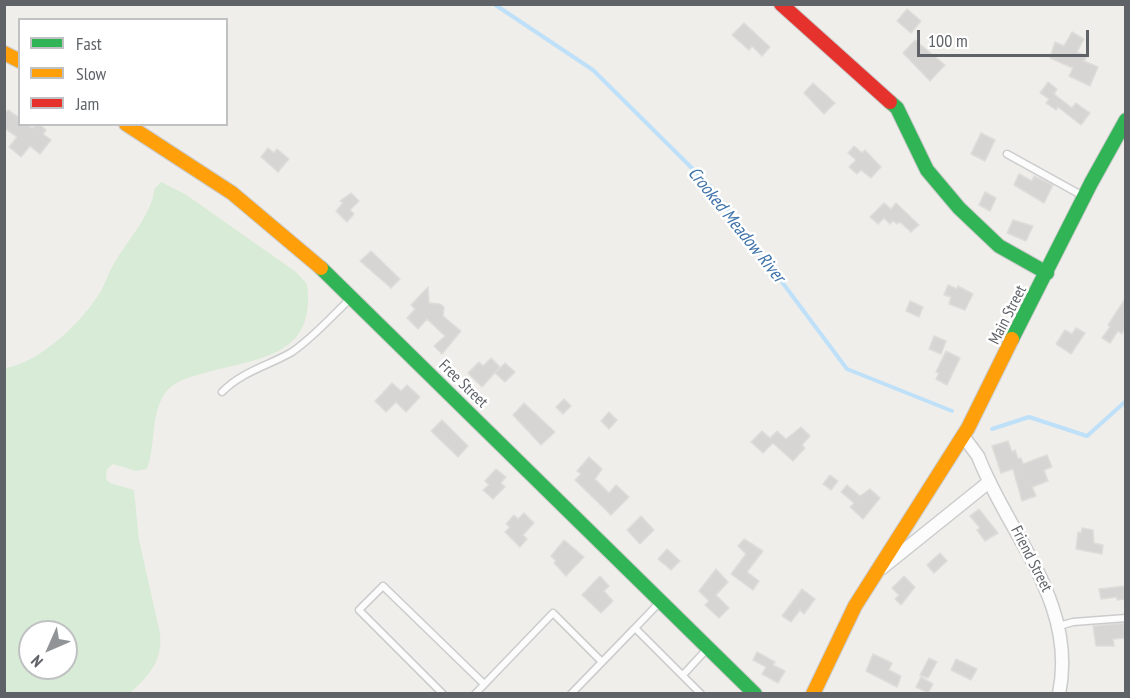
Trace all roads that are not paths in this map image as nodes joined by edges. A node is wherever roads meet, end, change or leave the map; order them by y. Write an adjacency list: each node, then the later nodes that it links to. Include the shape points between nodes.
1 (781, 4): 6 (street, via 897,108 927,170 959,208 999,246)
2 (1125, 120): 5 (street, Main Street)
3 (129, 126): 7 (street, Free Street, via 250,206)
4 (1007, 154): 5 (lane)
5 (1084, 197): 6 (street, Main Street)
6 (1047, 273): 9 (street, Main Street)
7 (352, 297): 8 (lane, via 307,342 247,372); 14 (street, Free Street)
8 (222, 392)
9 (963, 436): 10 (street, Friend Street, via 978,456); 11 (street, Main Street)
10 (989, 482): 12 (street, Main Street); 16 (street, Friend Street, via 1042,579)
11 (912, 520): 12 (street, via 928,527); 13 (street, Main Street)
12 (936, 525): 13 (street, Main Street)
13 (878, 571): 27 (street, Main Street, via 842,630)
14 (661, 601): 17 (lane); 18 (street, Free Street)
15 (1125, 618): 16 (lane, via 1073,622)
16 (1059, 627): 28 (street, Friend Street, via 1063,661)
17 (634, 628): 19 (lane); 20 (lane)
18 (709, 648): 20 (lane); 26 (street, Free Street)
19 (601, 661): 21 (lane, via 553,613); 22 (lane)
20 (683, 675): 25 (lane)
21 (484, 684): 23 (lane, via 383,586 359,610); 24 (lane)
22 (574, 692)
23 (444, 693)
24 (475, 693)
25 (701, 693)
26 (755, 693)
27 (813, 693)
28 (1059, 693)

